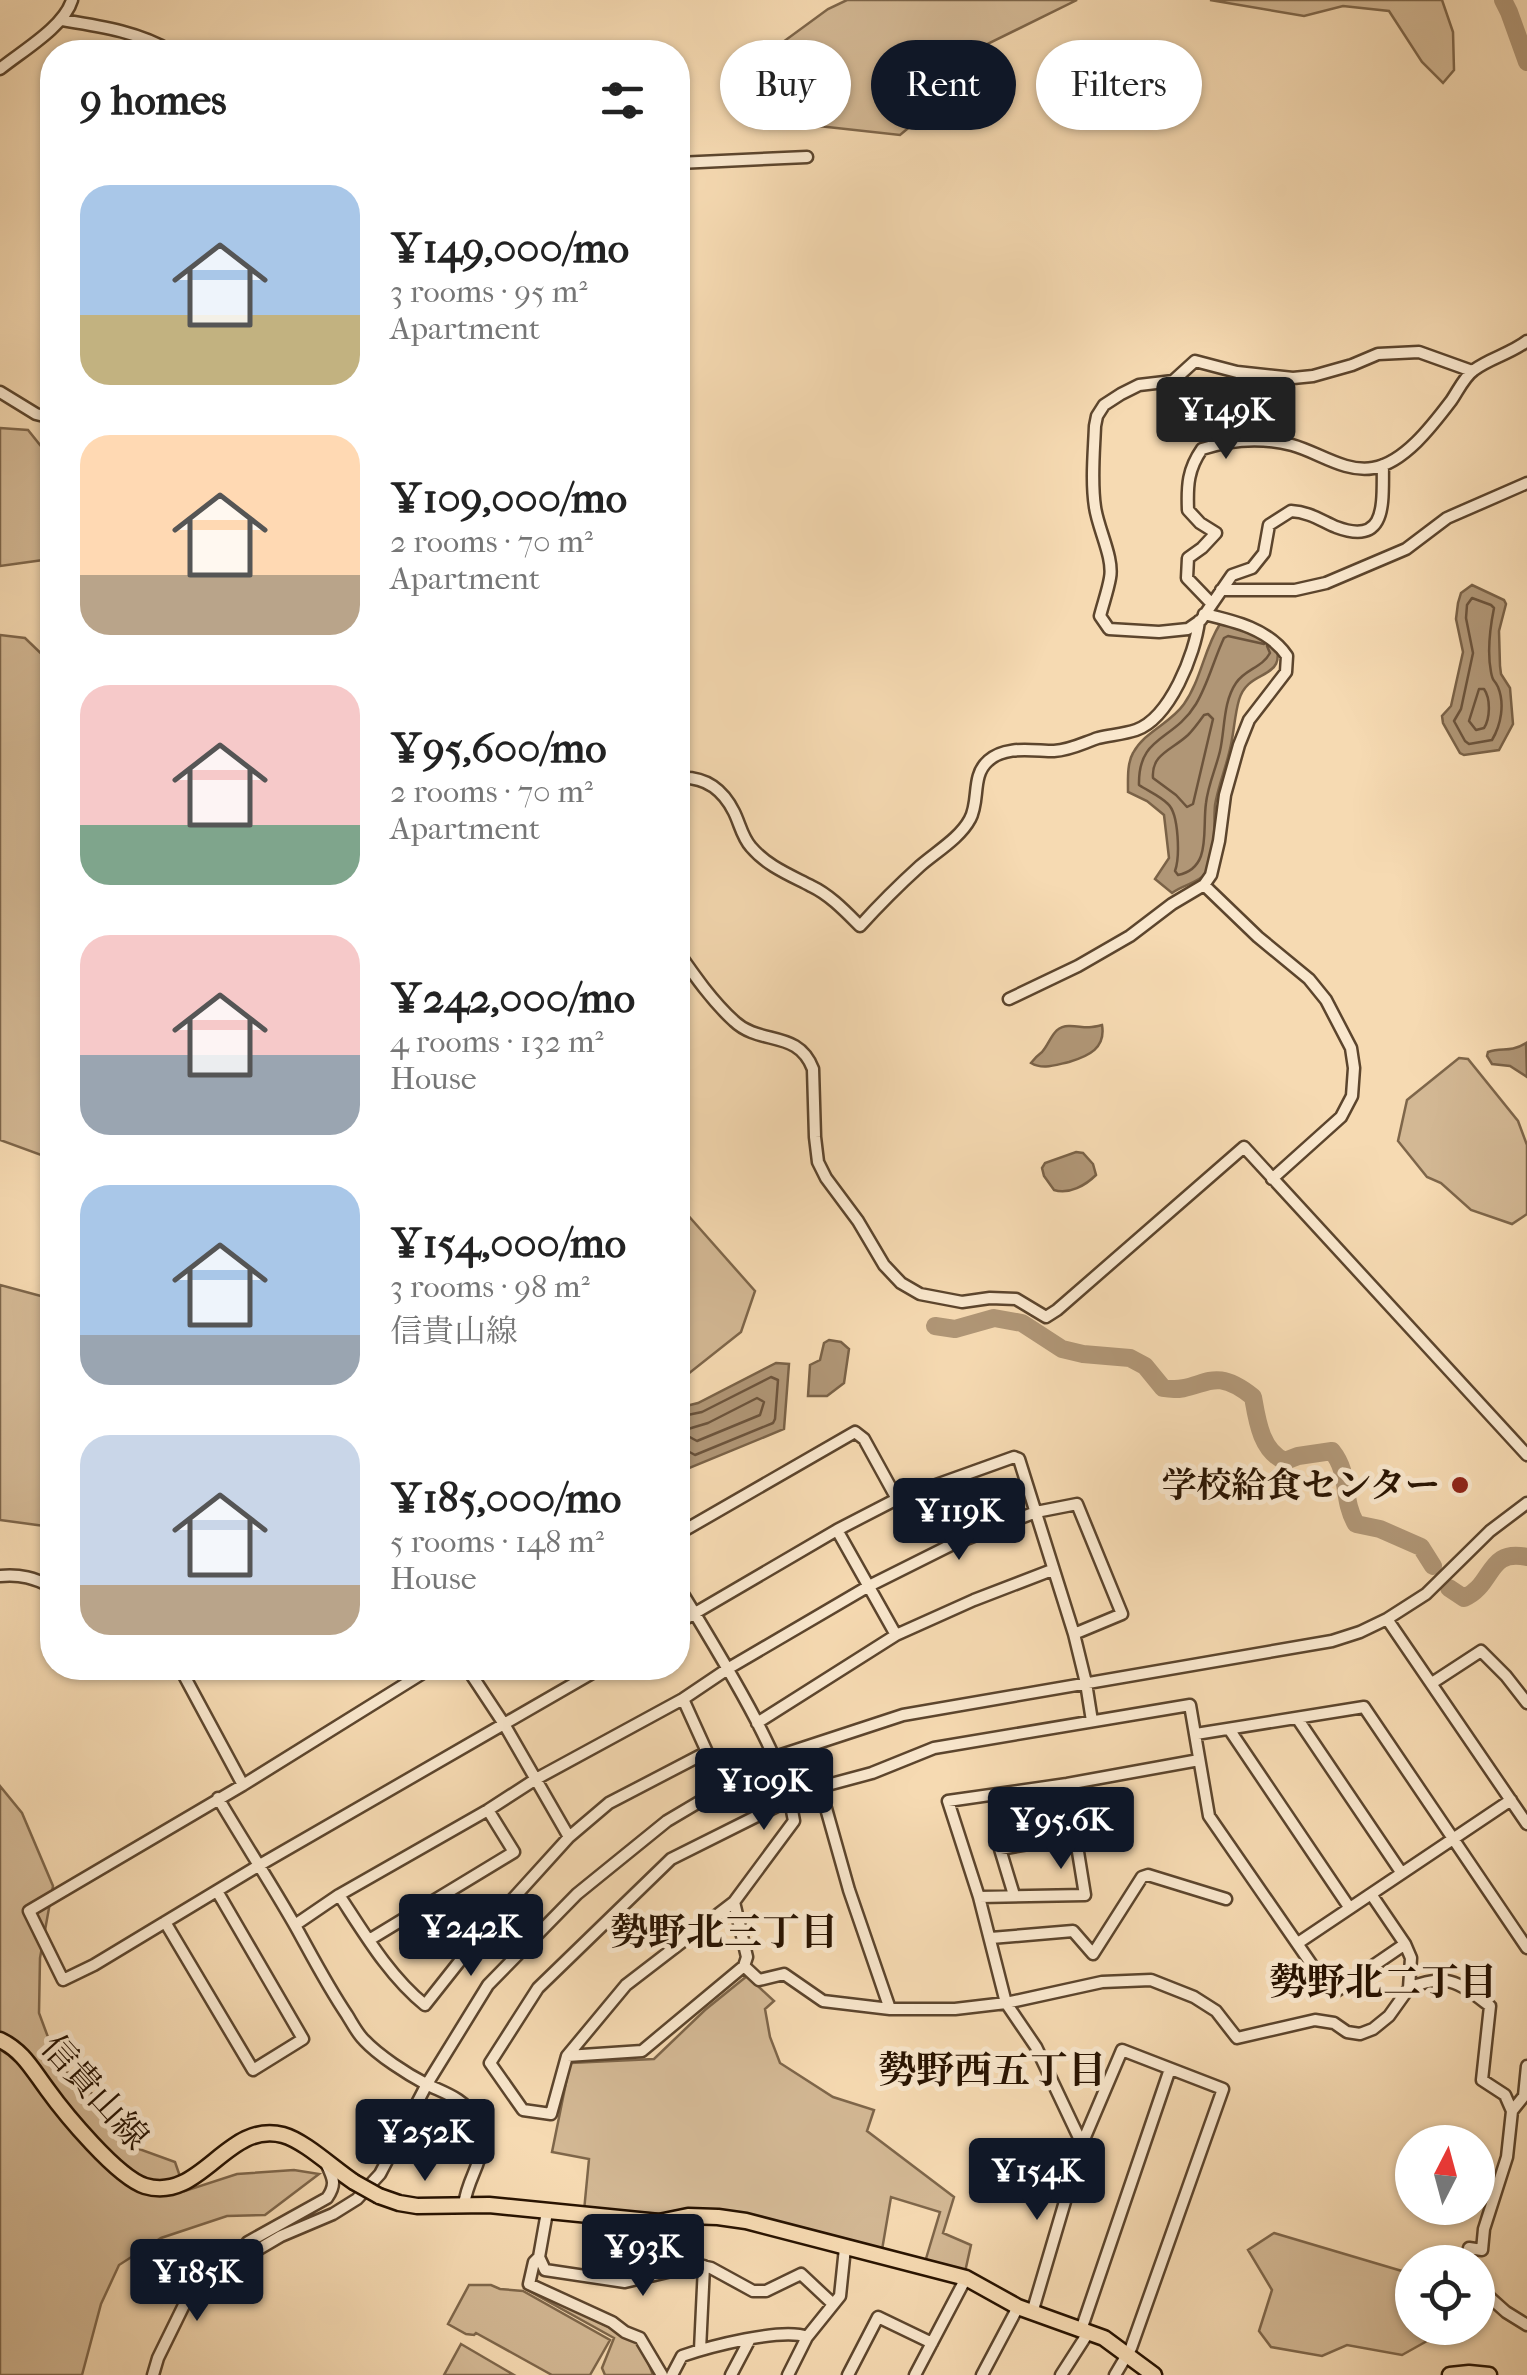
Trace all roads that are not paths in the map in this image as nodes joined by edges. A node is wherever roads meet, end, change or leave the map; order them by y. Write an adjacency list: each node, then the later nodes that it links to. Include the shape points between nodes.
1 (72, 0): 2 (street)
2 (62, 20): 3 (street); 4 (street)
3 (147, 40)
4 (0, 69)
5 (808, 157): 6 (street)
6 (690, 162)
7 (1527, 341): 8 (street)
8 (1472, 371): 11 (street, via 1414,445); 15 (street, via 1418,352 1378,354 1293,378 1196,362 1173,381 1139,385 1104,405 1096,416 1094,500 1110,580 1100,616 1109,629 1159,632 1188,628)
9 (0, 392): 10 (street)
10 (40, 415)
11 (1383, 465): 13 (street, via 1382,516 1372,528 1339,528 1291,511 1269,525 1264,553 1252,568 1232,575); 14 (street, via 1362,468 1292,445 1247,439 1202,448 1190,468 1188,510 1216,533 1188,558 1186,578)
12 (1527, 483): 13 (street, via 1447,518 1406,549 1345,576 1295,590)
13 (1222, 590): 14 (street)
14 (1212, 604): 15 (street)
15 (1201, 618): 16 (street, via 1180,682 1154,720 1073,748 1003,752 989,759 978,778 972,817 860,926 836,902 763,859 744,838 726,798); 17 (street, via 1248,626 1287,656 1286,672 1249,720 1239,746)
16 (690, 778)
17 (1204, 885): 19 (street, via 1130,936); 20 (street, via 1309,980 1351,1048 1352,1096 1341,1117)
18 (690, 969): 20 (street, via 735,1024 803,1050 813,1069 818,1162 884,1265 920,1294 962,1302 1016,1299 1046,1317 1244,1147)
19 (1010, 999)
20 (1272, 1179): 21 (street)
21 (1527, 1455)
22 (898, 1499): 24 (street, via 1010,1457 1018,1459); 25 (street, via 855,1432); 26 (street)
23 (1527, 1503): 34 (street, via 1426,1594)
24 (1036, 1512): 27 (street); 30 (street); 35 (street, via 1078,1504 1122,1614)
25 (690, 1527)
26 (837, 1530): 30 (street); 32 (street)
27 (1052, 1570): 35 (street); 36 (street)
28 (0, 1576): 29 (street)
29 (40, 1581)
30 (868, 1586): 36 (street); 37 (street)
31 (690, 1606): 32 (street)
32 (694, 1613): 33 (street); 37 (street)
33 (690, 1616)
34 (1387, 1619): 42 (street, via 1332,1641); 43 (street)
35 (1074, 1634): 42 (street)
36 (896, 1635): 48 (street)
37 (729, 1668): 44 (street); 48 (street)
38 (186, 1680): 56 (street)
39 (412, 1680): 56 (street)
40 (475, 1680): 49 (street)
41 (580, 1680): 49 (street)
42 (1086, 1683): 47 (street); 52 (street, via 903,1715)
43 (1432, 1684): 45 (street, via 1480,1651); 59 (street)
44 (683, 1699): 54 (street); 63 (street, via 707,1752 610,1803)
45 (1527, 1703)
46 (1297, 1718): 50 (street); 64 (street, via 1364,1707); 66 (street)
47 (1092, 1721): 51 (street, via 1190,1705); 85 (street, via 934,1748 820,1787)
48 (757, 1722): 52 (street)
49 (504, 1724): 54 (street); 65 (street)
50 (1229, 1729): 51 (street); 74 (street)
51 (1196, 1734): 53 (street)
52 (775, 1757): 58 (street); 90 (street, via 667,1820 577,1894 488,1985)
53 (1200, 1760): 55 (street); 79 (street, via 1209,1816)
54 (536, 1779): 60 (street); 63 (street)
55 (1067, 1784): 62 (street); 71 (street, via 948,1801)
56 (243, 1785): 57 (street)
57 (218, 1798): 65 (street); 75 (street, via 29,1911 63,1980)
58 (791, 1800): 73 (street, via 794,1821); 87 (street, via 671,1858 538,1988 490,2063 523,2110 551,2114)
59 (1511, 1800): 61 (street); 64 (street)
60 (488, 1810): 69 (street); 78 (street, via 514,1852)
61 (1527, 1824)
62 (1076, 1836): 70 (street, via 1000,1849); 70 (street, via 1085,1895)
63 (569, 1837): 78 (street, via 425,2005)
64 (1453, 1837): 66 (street); 81 (street)
65 (258, 1866): 67 (street); 76 (street)
66 (1401, 1872): 68 (street)
67 (217, 1890): 75 (street); 75 (street, via 303,2039 254,2070)
68 (1372, 1894): 74 (street); 80 (street)
69 (339, 1895): 76 (street); 78 (street)
70 (1014, 1895): 71 (street)
71 (979, 1897): 77 (street)
72 (1226, 1900): 77 (street, via 1148,1875 1093,1954 1074,1931)
73 (734, 1902): 82 (street); 87 (street, via 626,1985)
74 (1349, 1907): 79 (street)
75 (165, 1922)
76 (295, 1925): 90 (street, via 363,2040)
77 (991, 1938): 84 (street)
78 (369, 1940)
79 (1298, 1943): 80 (street, via 1332,1994)
80 (1405, 1944): 83 (street)
81 (1527, 1948)
82 (744, 1966): 85 (street, via 759,1980 784,1974 823,2001); 87 (street, via 642,2051)
83 (1409, 1988): 84 (street, via 1389,2016 1360,2034 1315,2020 1236,2038 1216,2011 1151,1980 1102,1982); 91 (street, via 1433,1979 1452,1981 1490,2006 1482,2080 1505,2094)
84 (1006, 2004): 85 (street); 92 (street, via 1036,2047)
85 (890, 2009)
86 (0, 2040): 93 (main road, 信貴山線, via 16,2048 108,2160 146,2186 194,2178 229,2148 260,2134 295,2140)
87 (568, 2056)
88 (1527, 2066): 91 (street, via 1524,2096)
89 (1170, 2068): 92 (street, via 1122,2050); 106 (street); 111 (street, via 1223,2089)
90 (427, 2084): 94 (street, via 467,2106 480,2131 480,2162); 99 (street, via 380,2174 358,2199)
91 (1512, 2111): 96 (street, via 1507,2157)
92 (1082, 2144): 104 (street)
93 (326, 2163): 94 (main road, 信貴山線, bridge, via 399,2203); 99 (street, via 333,2179 327,2198 248,2242)
94 (464, 2205): 95 (main road, 信貴山線)
95 (547, 2212): 97 (main road, 信貴山線, via 659,2222 718,2216); 98 (street)
96 (1482, 2245)
97 (844, 2248): 101 (main road, 信貴山線); 103 (street, via 840,2296)
98 (539, 2258): 100 (street, via 545,2270 625,2282); 114 (street, via 529,2284 640,2338)
99 (230, 2266): 113 (street, via 184,2305)
100 (704, 2266): 103 (street, via 753,2291 802,2274); 110 (street)
101 (966, 2278): 104 (main road, 信貴山線); 109 (street)
102 (1495, 2302): 105 (street)
103 (833, 2304): 107 (street)
104 (1025, 2310): 106 (main road, 信貴山線); 119 (street)
105 (1527, 2325)
106 (1085, 2332): 111 (main road, 信貴山線); 120 (street)
107 (808, 2337): 108 (street); 112 (street)
108 (750, 2339): 110 (street); 116 (street)
109 (932, 2343): 117 (street, via 878,2317); 118 (street)
110 (700, 2350): 115 (street, via 682,2356)
111 (1126, 2352): 121 (street); 122 (main road, 信貴山線)
112 (791, 2374)
113 (153, 2375)
114 (662, 2375)
115 (672, 2375)
116 (731, 2375)
117 (848, 2375)
118 (915, 2375)
119 (982, 2375)
120 (1061, 2375)
121 (1114, 2375)
122 (1154, 2375)
123 (1450, 2375): 124 (main road)
124 (1489, 2375)

